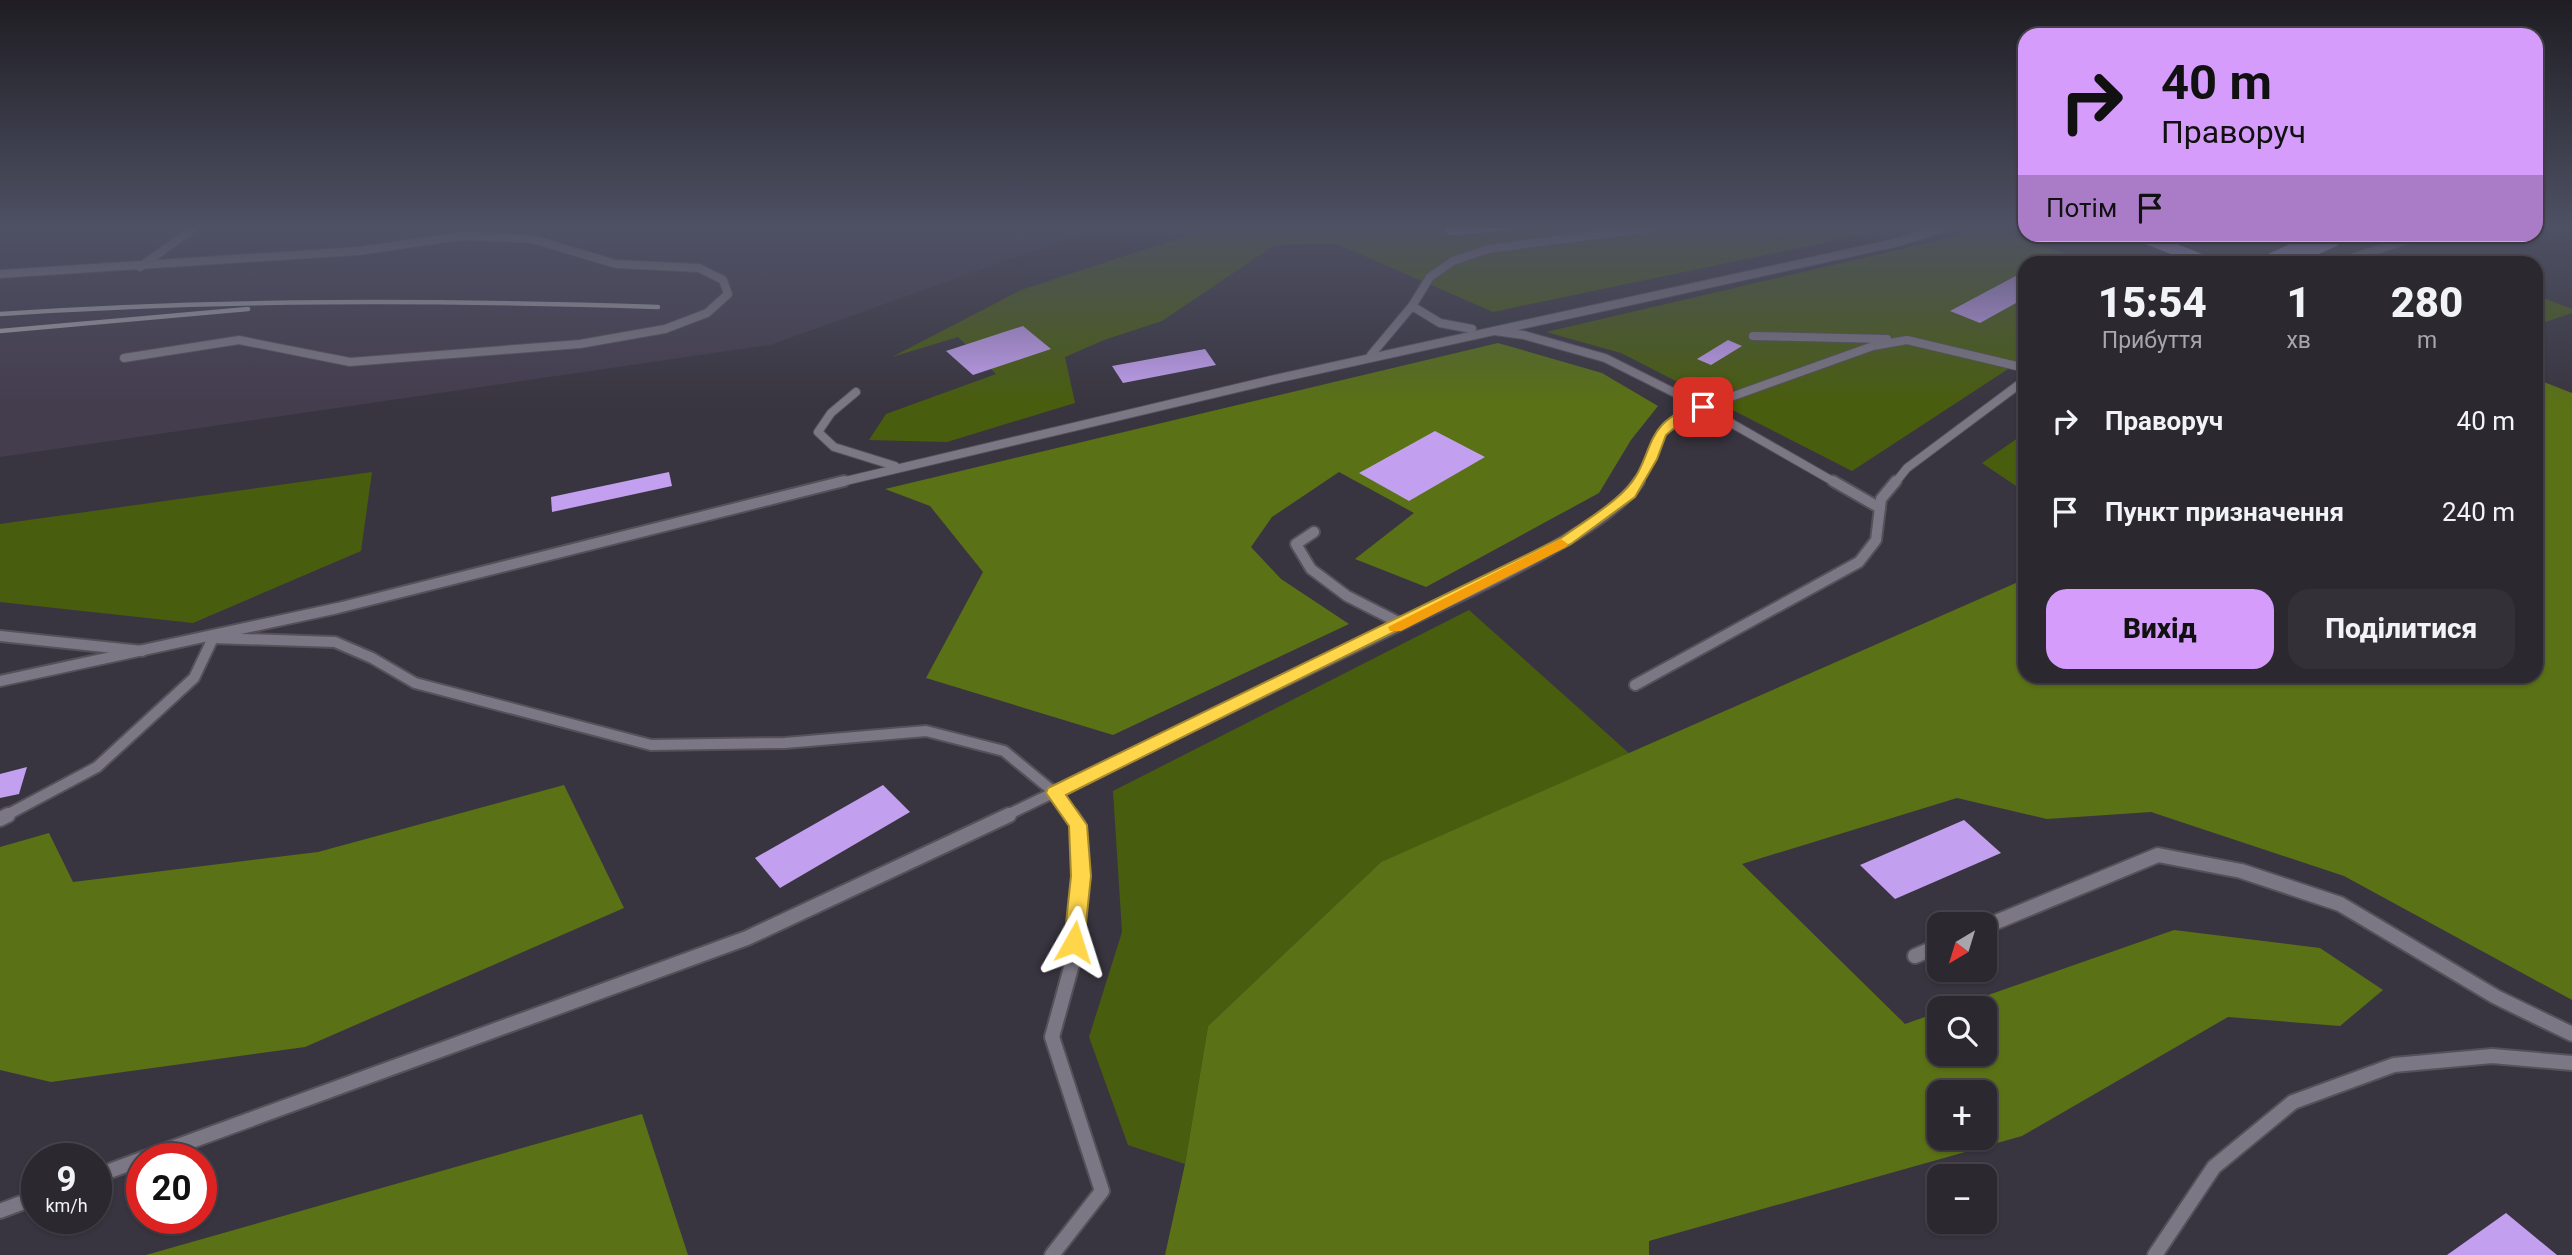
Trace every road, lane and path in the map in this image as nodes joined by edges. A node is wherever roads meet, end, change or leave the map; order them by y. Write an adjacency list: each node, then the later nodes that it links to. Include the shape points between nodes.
1 (725, 287): 9 (lane, via 728,294 707,313 665,329 580,344 350,362 239,340)
2 (1424, 287): 4 (lane)
3 (1689, 287): 5 (lane)
4 (1412, 306): 5 (lane, via 1426,319 1446,327); 8 (lane)
5 (1485, 330): 8 (lane); 13 (lane, via 1524,335 1605,358)
6 (1753, 335): 7 (lane)
7 (1907, 341): 10 (lane); 13 (lane, via 1873,346)
8 (1371, 355): 14 (lane)
9 (124, 358)
10 (2018, 366)
11 (2018, 385): 15 (lane, via 1907,468 1881,499)
12 (856, 392): 14 (lane, via 831,413 818,432 834,447)
13 (1703, 407): 15 (lane); 17 (lane, via 1660,433 1630,494 1577,533)
14 (898, 467): 19 (lane)
15 (1880, 508): 22 (lane, via 1876,540 1859,562)
16 (1314, 532): 17 (lane, via 1296,544 1311,569 1347,596)
17 (1402, 624): 23 (lane)
18 (0, 636): 20 (lane)
19 (213, 638): 20 (lane); 23 (lane, via 335,642 415,683 651,745 785,743 926,731 1004,751); 24 (lane, via 194,678 97,767)
20 (156, 652): 21 (lane)
21 (0, 681)
22 (1634, 685)
23 (1055, 793): 30 (lane, via 747,937); 33 (lane, via 1078,825 1081,876 1072,964 1052,1037 1102,1191)
24 (0, 819)
25 (1997, 922): 28 (lane, via 2158,855 2241,870 2340,904 2496,997)
26 (1927, 951): 27 (lane)
27 (1915, 956)
28 (2572, 1034)
29 (2572, 1063): 34 (lane, via 2492,1056 2394,1065 2292,1102 2214,1167)
30 (187, 1143)
31 (21, 1203): 32 (lane)
32 (0, 1211)
33 (1052, 1255)
34 (2155, 1255)

